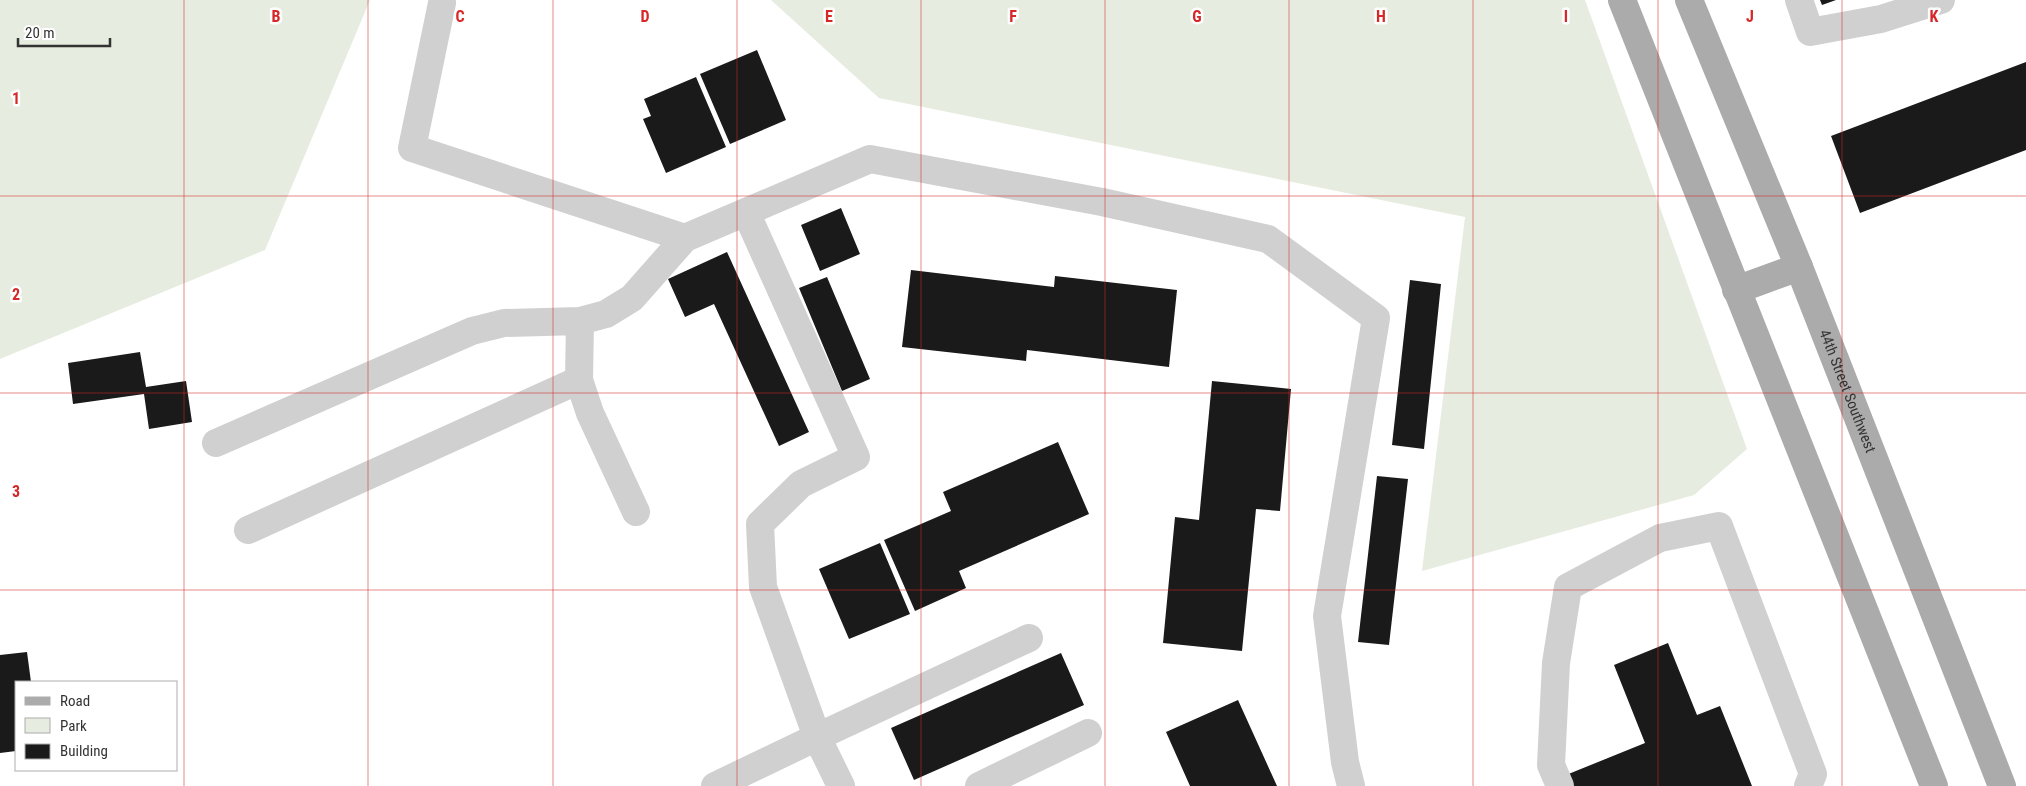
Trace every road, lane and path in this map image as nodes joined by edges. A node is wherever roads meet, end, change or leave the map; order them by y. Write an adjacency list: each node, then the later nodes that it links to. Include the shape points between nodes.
1 (1622, 0): 9 (main road)
2 (1689, 0): 8 (main road, 44th Street Southwest)
3 (1799, 0): 4 (street, via 1810,32 1882,19)
4 (1941, 0)
5 (442, 3): 7 (street, via 412,148)
6 (746, 212): 7 (street); 17 (street, via 856,458 801,484 760,524 763,587); 21 (street, via 870,159 1102,202 1268,239 1376,318 1327,616)
7 (685, 238): 10 (street, via 632,298 606,314)
8 (1799, 267): 9 (main road); 25 (main road, 44th Street Southwest)
9 (1736, 290): 24 (main road)
10 (580, 321): 11 (street); 12 (street, via 504,323 472,331)
11 (579, 380): 13 (street, via 590,413); 14 (street)
12 (216, 443)
13 (636, 512)
14 (248, 530)
15 (1029, 638): 17 (street)
16 (1088, 733): 20 (street)
17 (817, 736): 18 (street); 19 (street)
18 (715, 786)
19 (841, 786)
20 (979, 786)
21 (1350, 786)
22 (1560, 786): 23 (street, via 1551,765 1556,663 1568,587 1660,538 1718,526 1814,774)
23 (1808, 786)
24 (1934, 786)
25 (2002, 786)

